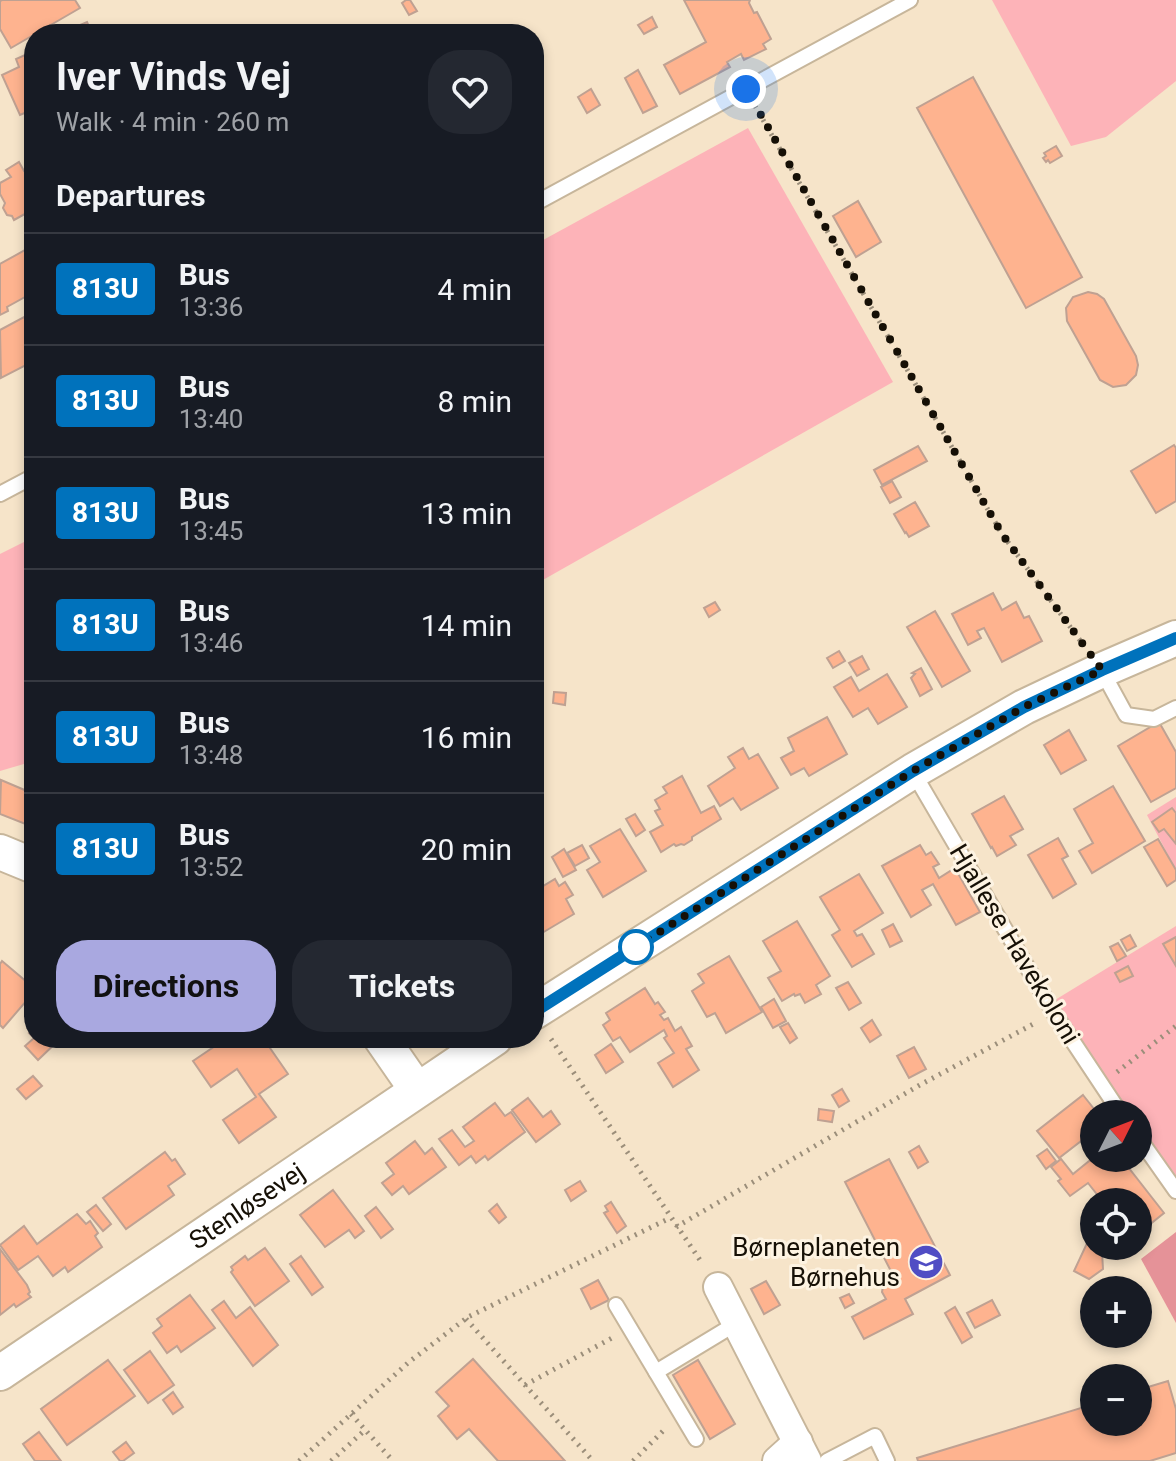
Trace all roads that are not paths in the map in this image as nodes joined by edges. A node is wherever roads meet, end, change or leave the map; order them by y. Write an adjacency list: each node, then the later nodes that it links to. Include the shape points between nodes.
1 (910, 0): 2 (lane)
2 (544, 199)
3 (24, 481): 4 (lane)
4 (0, 494)
5 (1176, 638): 6 (street)
6 (1102, 670): 7 (lane, via 1126,715 1154,719); 8 (street, via 1024,707)
7 (1176, 708)
8 (913, 771): 11 (street); 15 (lane, Hjallese Havekoloni)
9 (0, 852): 10 (street)
10 (24, 862)
11 (544, 1021)
12 (388, 1048): 14 (street)
13 (480, 1048): 14 (street, Stenløsevej)
14 (417, 1090): 22 (street, Stenløsevej)
15 (1111, 1100)
16 (1152, 1157): 17 (lane)
17 (1176, 1191)
18 (718, 1287): 20 (street)
19 (616, 1305): 21 (lane)
20 (737, 1323): 21 (lane); 24 (street)
21 (656, 1372): 23 (lane)
22 (0, 1373)
23 (696, 1439)
24 (803, 1452): 25 (street)
25 (777, 1461)
26 (827, 1461): 27 (lane, via 875,1436)
27 (887, 1461)

